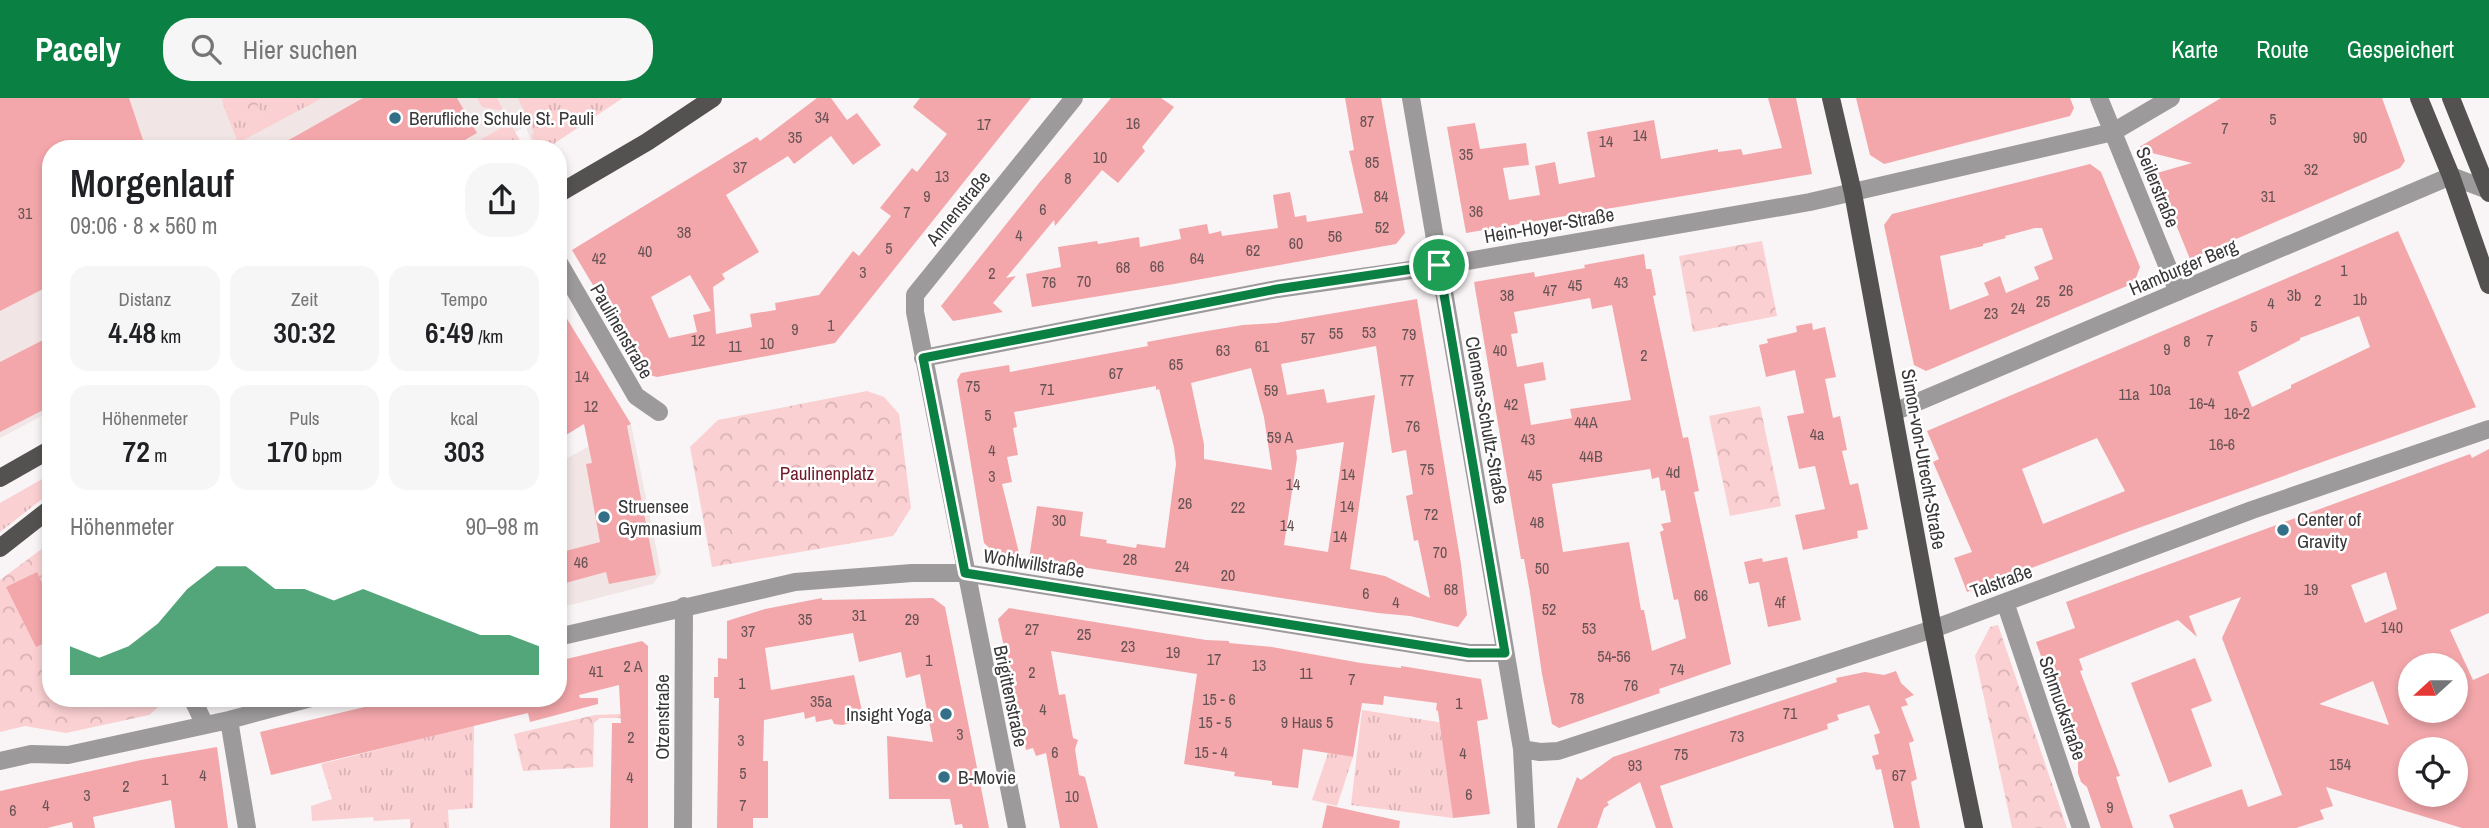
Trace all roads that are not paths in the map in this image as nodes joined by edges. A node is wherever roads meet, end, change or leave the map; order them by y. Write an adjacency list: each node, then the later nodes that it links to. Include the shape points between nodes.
1 (713, 98): 11 (main road)
2 (1074, 98): 18 (street, Annenstraße, via 915,295)
3 (1411, 98): 14 (street, Clemens-Schultz-Straße)
4 (1831, 98): 13 (main road, Simon-von-Utrecht-Straße)
5 (2099, 98): 9 (street, Seilerstraße)
6 (2171, 98): 9 (street, Hein-Hoyer-Straße)
7 (2419, 98): 10 (main road)
8 (2451, 98): 12 (main road)
9 (2113, 132): 13 (street, Hein-Hoyer-Straße); 17 (street, Seilerstraße)
10 (2451, 177): 12 (street); 16 (main road); 17 (street, Hamburger Berg)
11 (567, 189)
12 (2488, 192)
13 (1853, 193): 14 (street, Hein-Hoyer-Straße); 20 (main road, Simon-von-Utrecht-Straße)
14 (1439, 265): 18 (street, Hein-Hoyer-Straße, via 1277,289); 31 (street, Clemens-Schultz-Straße)
15 (567, 277): 19 (street, Paulinenstraße, via 636,396)
16 (2489, 285)
17 (2178, 292): 20 (street, Hamburger Berg)
18 (923, 358): 26 (street)
19 (659, 412)
20 (1894, 412): 29 (main road, Simon-von-Utrecht-Straße)
21 (2489, 429): 27 (street, Talstraße)
22 (42, 454): 23 (main road)
23 (0, 478)
24 (42, 515): 25 (main road)
25 (0, 548)
26 (965, 573): 28 (street, Wohlwillstraße, via 795,582); 31 (street, Wohlwillstraße, via 1469,653); 40 (street, Brigittenstraße)
27 (2005, 602): 29 (street, Talstraße); 43 (street, Schmuckstraße)
28 (684, 606): 30 (street, Wohlwillstraße); 39 (street, Otzenstraße)
29 (1933, 629): 36 (street, Talstraße, via 1558,751); 42 (main road, Simon-von-Utrecht-Straße)
30 (567, 635)
31 (1505, 653): 36 (street, Clemens-Schultz-Straße)
32 (196, 707): 35 (street)
33 (277, 707): 34 (street)
34 (229, 720): 35 (street); 38 (street)
35 (205, 724): 37 (street, via 68,755 31,754)
36 (1522, 750): 41 (street, Clemens-Schultz-Straße)
37 (0, 761)
38 (247, 828)
39 (683, 828)
40 (1017, 828)
41 (1526, 828)
42 (1974, 828)
43 (2081, 828)

